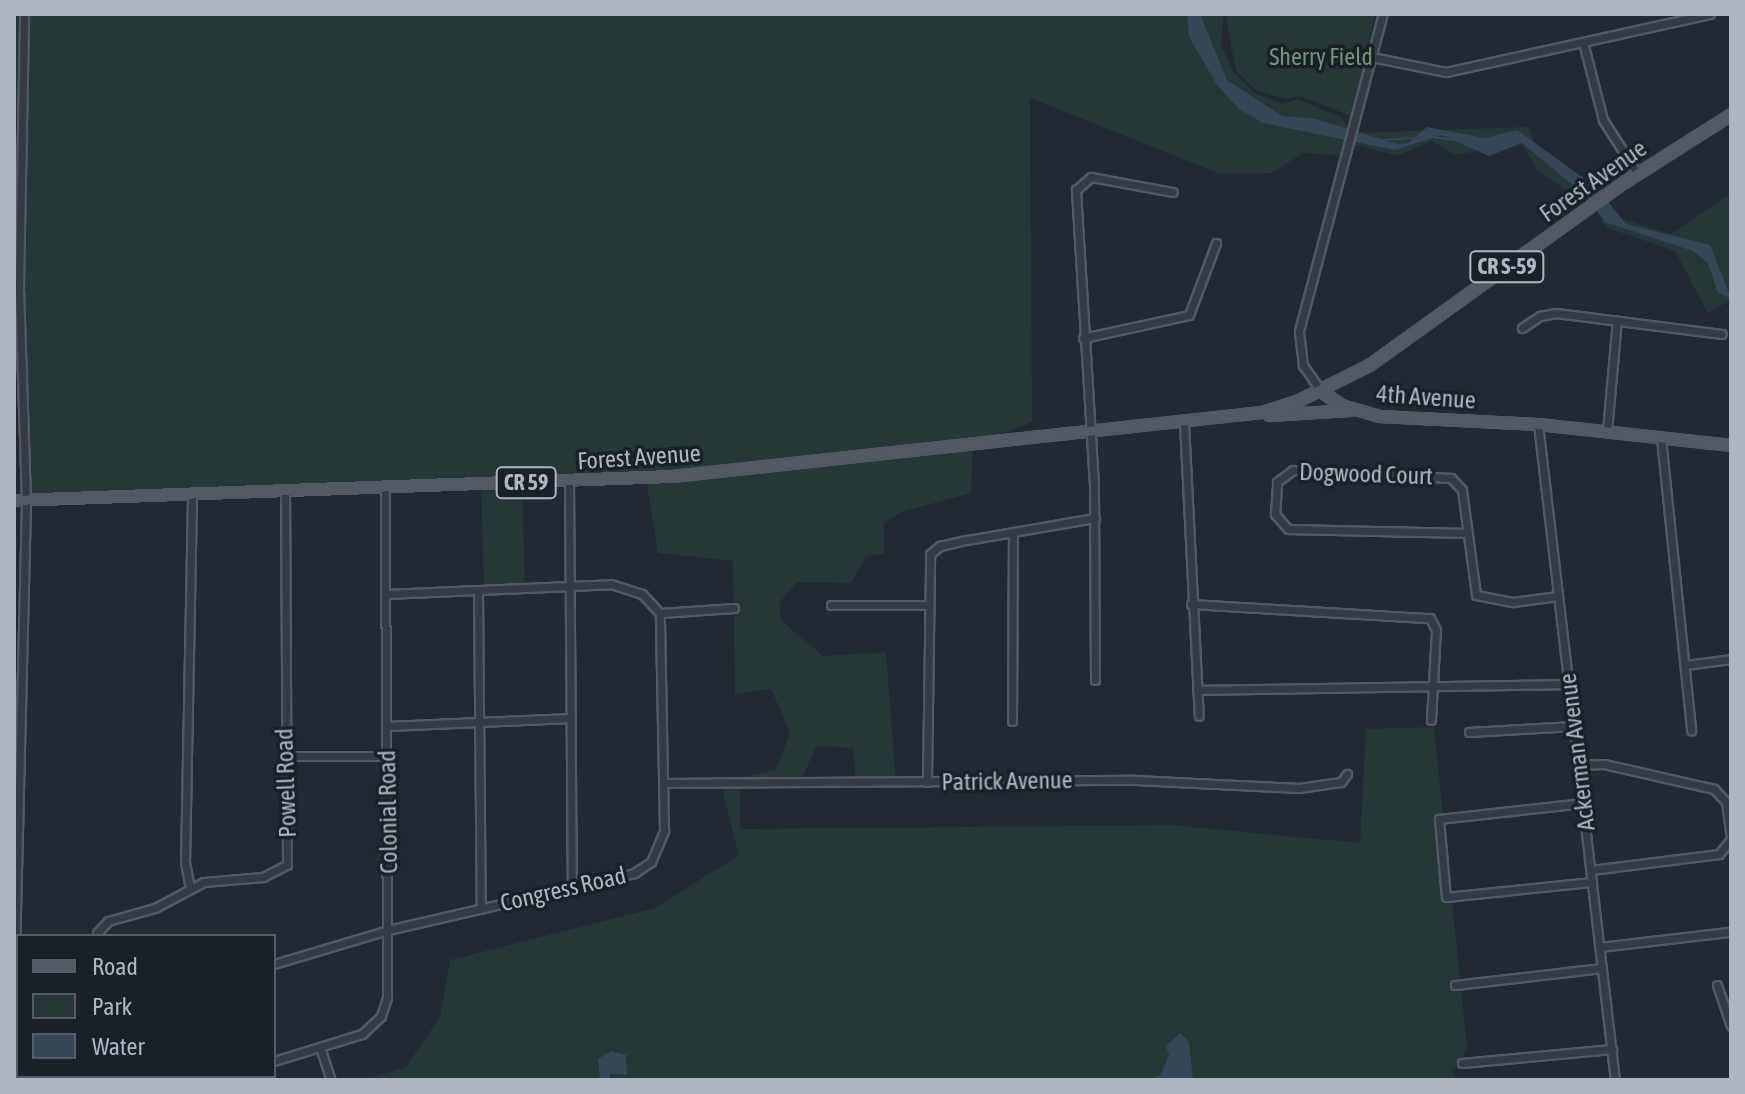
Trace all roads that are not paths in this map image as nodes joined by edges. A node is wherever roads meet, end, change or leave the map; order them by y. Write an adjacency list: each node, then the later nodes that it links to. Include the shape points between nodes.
1 (24, 14): 11 (street)
2 (1383, 14): 6 (street)
3 (1710, 14): 4 (street)
4 (1693, 16): 5 (street)
5 (1583, 42): 6 (street, via 1446,72); 8 (street, via 1603,120)
6 (1372, 57): 16 (street, via 1299,331 1303,365)
7 (1731, 114): 8 (main road, Forest Avenue / CR S-59)
8 (1637, 173): 16 (main road, Forest Avenue / CR S-59, via 1386,354)
9 (1173, 192): 15 (street, via 1091,177 1080,181 1076,190)
10 (1216, 243): 15 (street, via 1189,315)
11 (16, 284): 30 (street)
12 (1617, 320): 13 (street, via 1548,314); 14 (street); 21 (street)
13 (1522, 328)
14 (1722, 334)
15 (1083, 338): 22 (street)
16 (1321, 391): 17 (main road, 4th Avenue); 18 (main road, CR 59)
17 (1354, 410): 18 (main road); 20 (main road, 4th Avenue, via 1379,416)
18 (1242, 416): 19 (main road, CR 59)
19 (1184, 423): 22 (main road, CR 59); 38 (street)
20 (1538, 424): 21 (main road, 4th Avenue); 37 (street, Ackerman Avenue)
21 (1607, 431): 23 (main road, 4th Avenue)
22 (1088, 433): 25 (main road, Forest Avenue / CR 59, via 672,476); 31 (street)
23 (1661, 438): 24 (main road, 4th Avenue); 44 (street)
24 (1731, 445)
25 (569, 481): 26 (main road, Forest Avenue / CR 59); 34 (street)
26 (385, 489): 27 (main road, Forest Avenue / CR 59); 36 (street, Colonial Road)
27 (285, 493): 28 (main road, Forest Avenue / CR 59); 59 (street, Powell Road)
28 (192, 496): 30 (main road, Forest Avenue / CR 59); 70 (street, via 185,863)
29 (14, 500): 30 (main road, Forest Avenue / CR 59)
30 (26, 500): 56 (street)
31 (1095, 518): 32 (street); 45 (street)
32 (1013, 532): 40 (street, via 934,550 927,560); 52 (street)
33 (1467, 533): 33 (street, Dogwood Court, via 1288,529 1275,514 1277,482 1293,470 1451,478 1462,490); 37 (street, Dogwood Court, via 1473,590 1479,598 1513,602)
34 (570, 585): 35 (street); 42 (street, via 622,585 642,594); 50 (street)
35 (478, 590): 36 (street); 53 (street)
36 (386, 594): 54 (street, Colonial Road)
37 (1558, 596): 47 (street, Ackerman Avenue)
38 (1191, 604): 46 (street, via 1426,616 1436,630); 48 (street)
39 (831, 605): 40 (street)
40 (927, 605): 63 (street)
41 (734, 608): 42 (street)
42 (660, 613): 64 (street, Congress Road)
43 (1731, 659): 44 (street)
44 (1685, 665): 57 (street)
45 (1095, 680)
46 (1432, 684): 47 (street); 48 (street); 51 (street)
47 (1569, 684): 55 (street, Ackerman Avenue)
48 (1197, 690): 49 (street)
49 (1199, 716)
50 (571, 718): 53 (street); 71 (street)
51 (1431, 720)
52 (1012, 721)
53 (479, 722): 54 (street); 73 (street)
54 (387, 726): 60 (street, Colonial Road)
55 (1574, 726): 58 (street); 61 (street, Ackerman Avenue)
56 (17, 729): 65 (street)
57 (1691, 730)
58 (1469, 732)
59 (284, 756): 60 (street); 70 (street, Powell Road, via 287,865 263,877 218,879)
60 (387, 756): 74 (street, Colonial Road)
61 (1578, 765): 66 (street, Ackerman Avenue); 67 (street, via 1604,764 1714,789 1726,802)
62 (1347, 774): 63 (street, Patrick Avenue, via 1341,782 1299,788 1177,781)
63 (927, 782): 64 (street, Patrick Avenue)
64 (664, 783): 71 (street, Congress Road, via 663,840 651,862 634,873)
65 (16, 799): 72 (street)
66 (1583, 803): 68 (street, Ackerman Avenue); 69 (street, via 1439,819 1446,897)
67 (1731, 838): 68 (street, via 1719,854)
68 (1591, 870): 69 (street, Ackerman Avenue)
69 (1592, 882): 77 (street, Ackerman Avenue)
70 (190, 888): 76 (street, Powell Road, via 155,908 108,921)
71 (572, 888): 73 (street, Congress Road)
72 (15, 907): 82 (street)
73 (481, 909): 74 (street, Congress Road)
74 (388, 930): 78 (street, Congress Road); 84 (street, Colonial Road, via 387,997 381,1016 362,1034)
75 (1728, 932): 77 (street)
76 (97, 933)
77 (1600, 947): 79 (street, Ackerman Avenue)
78 (276, 963)
79 (1602, 968): 80 (street); 85 (street, Ackerman Avenue)
80 (1455, 985)
81 (1717, 985): 83 (street)
82 (14, 995)
83 (1731, 1026)
84 (320, 1047): 86 (street, Colonial Road); 88 (street)
85 (1612, 1049): 87 (street); 89 (street, Ackerman Avenue)
86 (276, 1060)
87 (1462, 1063)
88 (331, 1080)
89 (1615, 1080)

